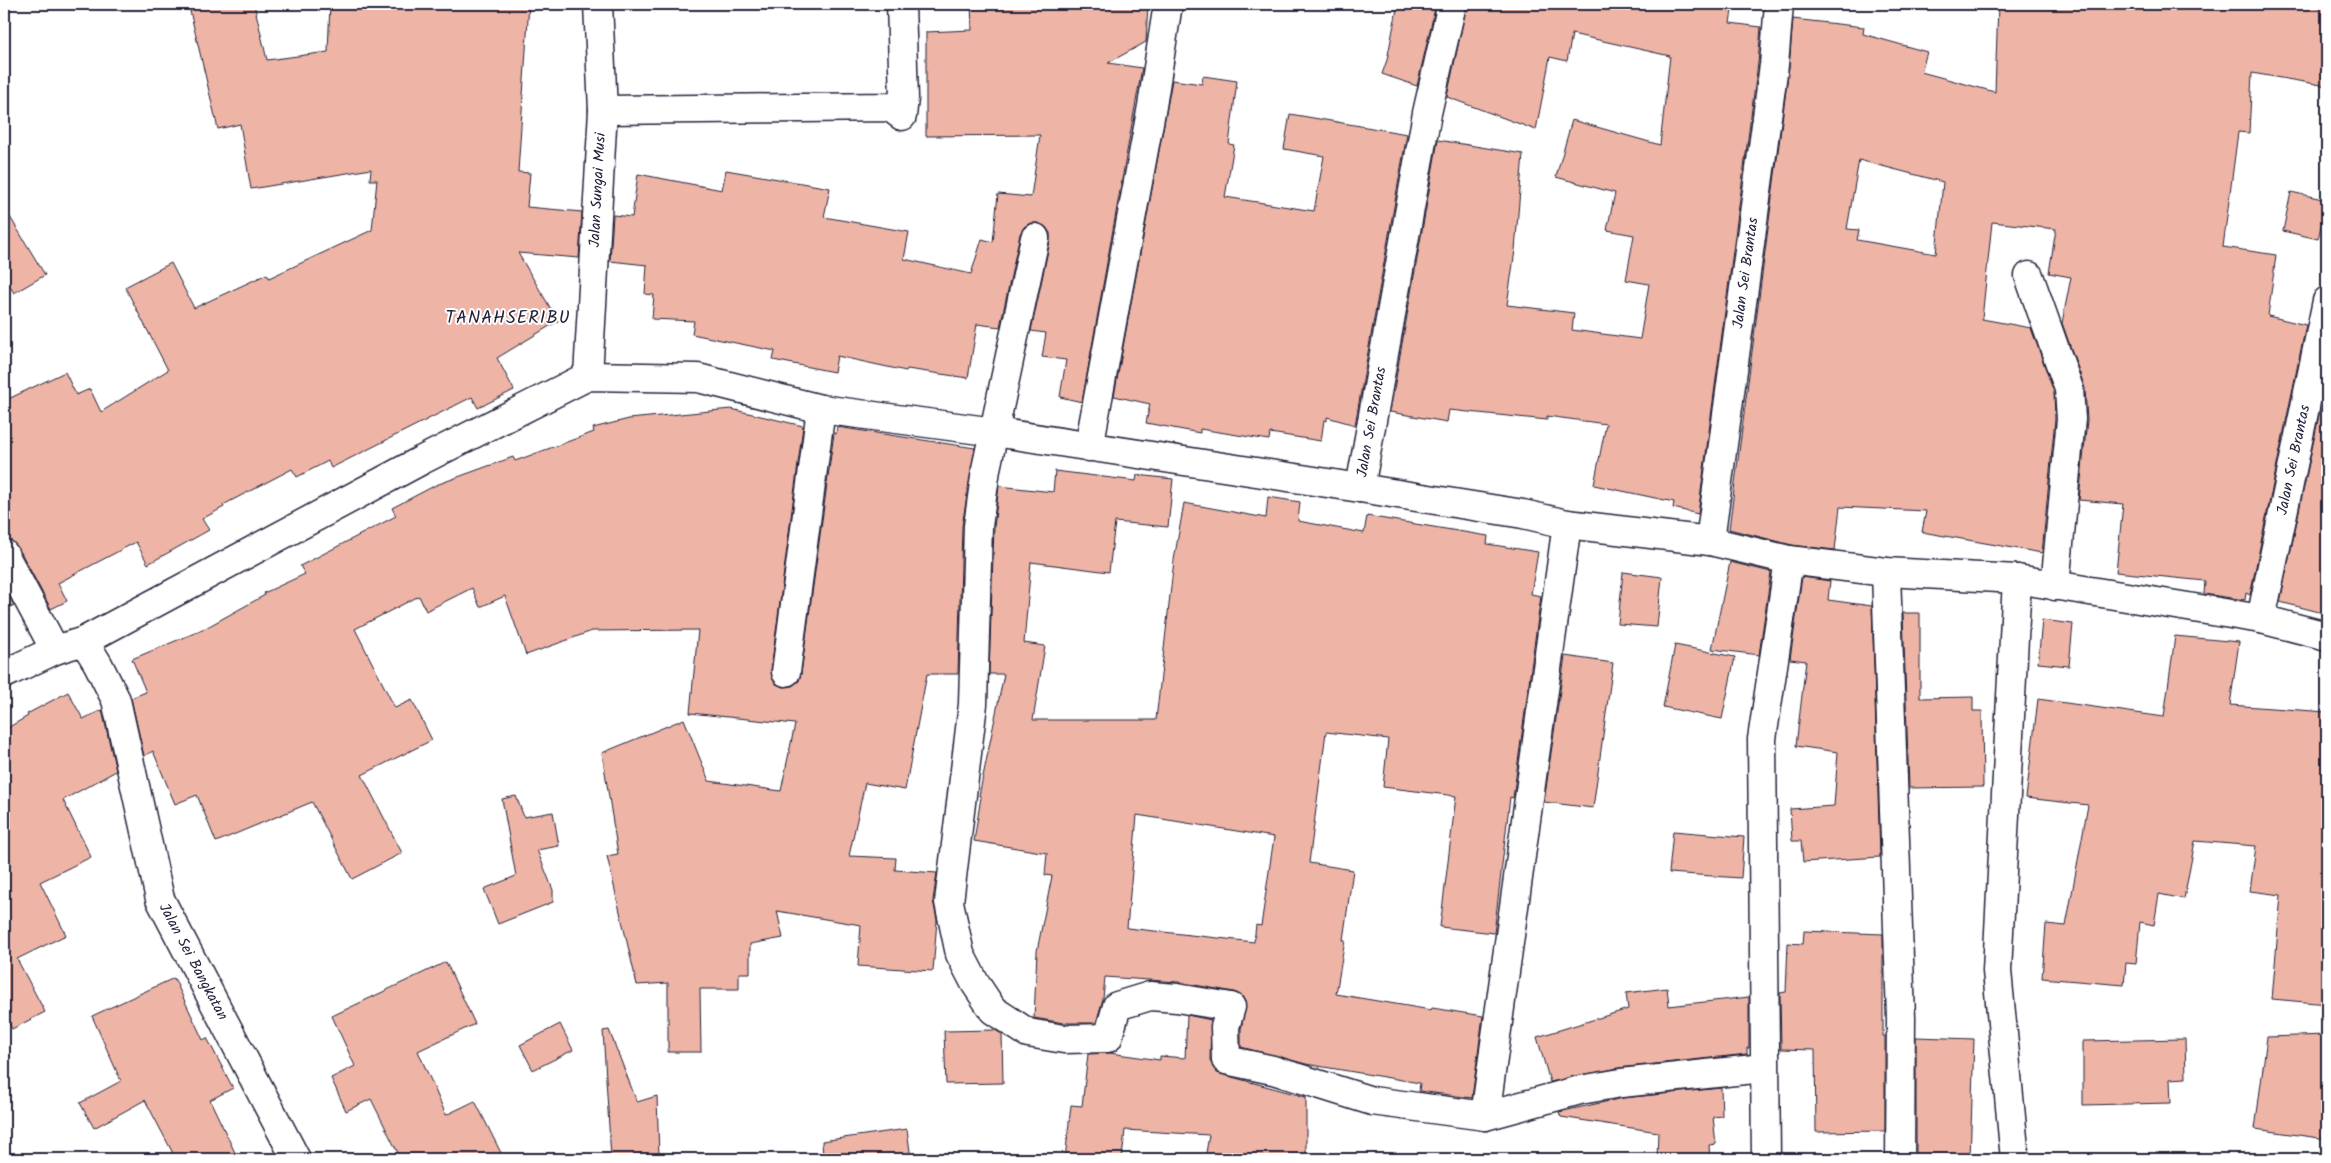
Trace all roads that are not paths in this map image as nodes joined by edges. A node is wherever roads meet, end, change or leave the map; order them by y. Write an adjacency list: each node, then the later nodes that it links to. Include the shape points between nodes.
1 (598, 4): 6 (street, Jalan Sungai Musi)
2 (901, 4): 6 (street, via 902,116 890,107)
3 (1168, 4): 13 (street)
4 (1452, 4): 14 (street, Jalan Sei Brantas, via 1427,113)
5 (1779, 4): 16 (street, Jalan Sei Brantas, via 1774,66)
6 (603, 110): 10 (street, Jalan Sungai Musi)
7 (1035, 238): 12 (street)
8 (2029, 276): 21 (street, via 2069,390 2071,419)
9 (2327, 302): 22 (street, Jalan Sei Brantas)
10 (588, 376): 11 (street, via 698,378); 24 (street, via 422,460)
11 (821, 409): 12 (street); 26 (street)
12 (995, 432): 13 (street); 29 (street, via 978,526 973,704 949,902 960,954 993,1010 1028,1034 1064,1039 1108,1038 1117,1006 1150,996 1231,1007 1225,1027 1226,1060 1273,1070 1372,1101)
13 (1089, 447): 14 (street)
14 (1360, 488): 15 (street)
15 (1567, 524): 16 (street); 29 (street)
16 (1710, 541): 18 (street)
17 (4, 554): 25 (street)
18 (1789, 560): 19 (street); 28 (street, via 1762,739)
19 (1886, 572): 20 (street); 32 (street, via 1901,1018)
20 (2017, 580): 21 (street); 33 (street, via 1997,970)
21 (2055, 586): 22 (street)
22 (2261, 619): 23 (street)
23 (2327, 636)
24 (84, 641): 25 (street); 30 (street, Jalan Sei Bangkatan, via 116,700 160,899)
25 (55, 650): 27 (street)
26 (786, 672)
27 (4, 674)
28 (1764, 1068): 29 (street, via 1613,1084); 31 (street)
29 (1484, 1116)
30 (296, 1159)
31 (1766, 1159)
32 (1900, 1159)
33 (2015, 1159)

